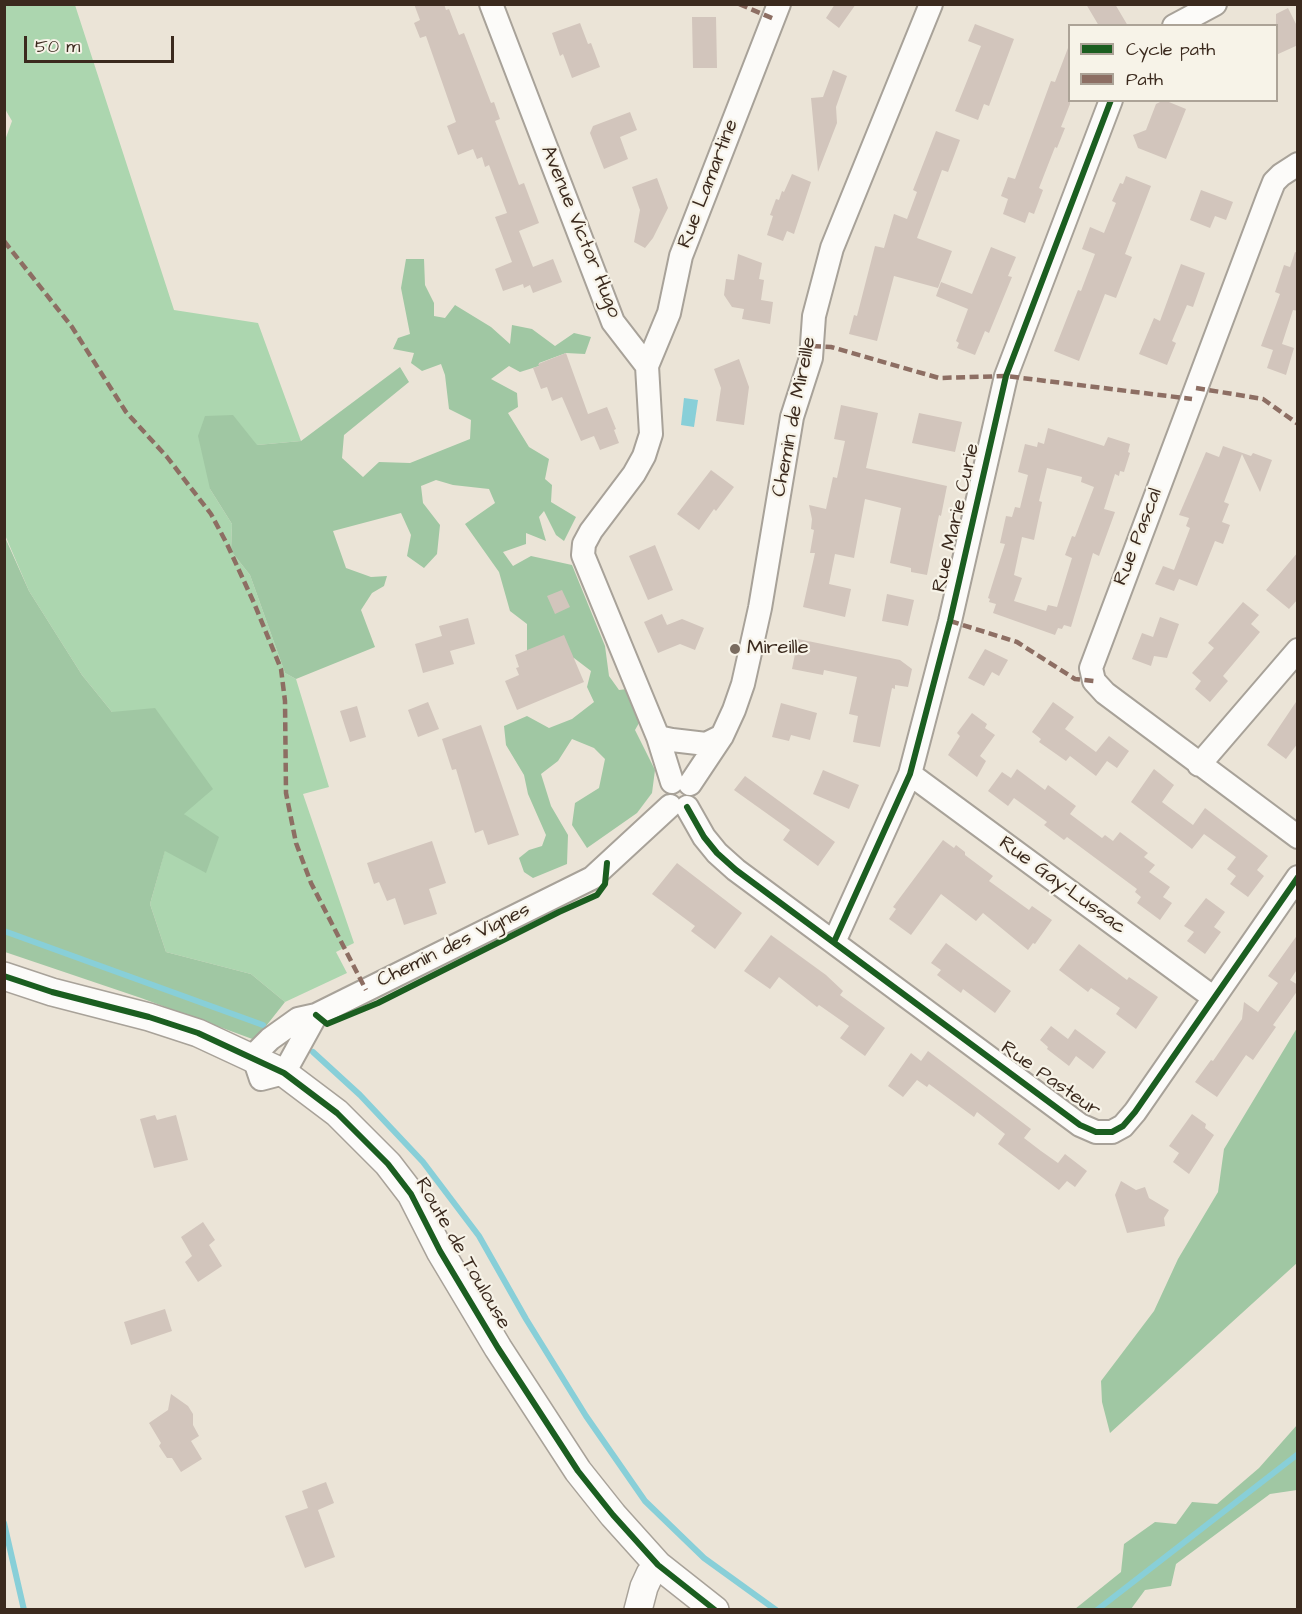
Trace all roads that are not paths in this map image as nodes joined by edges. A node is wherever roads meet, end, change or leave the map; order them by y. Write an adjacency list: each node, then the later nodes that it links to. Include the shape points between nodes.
1 (491, 4): 8 (street, Avenue Victor Hugo, via 613,322)
2 (779, 4): 8 (street, Rue Lamartine, via 681,256 669,313)
3 (931, 4): 10 (street, Chemin de Mireille, via 826,267 813,316 811,358 792,417 746,674 735,711)
4 (1215, 4): 5 (street)
5 (1178, 24)
6 (1110, 102): 13 (street, Rue Marie Curie, via 1006,376 950,621)
7 (1298, 164): 12 (street, Rue Pascal, via 1274,182 1091,669 1094,681 1105,693)
8 (647, 366): 11 (street, via 651,434 644,456 591,531 583,555)
9 (1298, 650): 12 (street)
10 (722, 736): 11 (street, via 706,744); 14 (street, Chemin de Mireille)
11 (658, 737): 14 (street)
12 (1198, 765): 16 (street, Rue Pascal)
13 (910, 774): 18 (street, Rue Marie Curie); 20 (street, Rue Gay-Lussac)
14 (681, 783): 15 (street, via 669,785 666,794 667,802)
15 (679, 807): 18 (street, via 735,870); 21 (street, Chemin des Vignes, via 592,878)
16 (1298, 837)
17 (1298, 877): 20 (street, Rue Pasteur)
18 (834, 942): 20 (street, Rue Pasteur, via 1080,1125 1096,1132 1112,1132 1135,1113)
19 (4, 976): 22 (street, Route de Toulouse, via 117,1020)
20 (1214, 998)
21 (316, 1016): 22 (street); 22 (street, Chemin des Vignes, via 298,1019 258,1051)
22 (266, 1070): 23 (street, Route de Toulouse, via 338,1113 388,1164 411,1194 498,1348 578,1471)
23 (658, 1565): 24 (street, Route de Toulouse); 25 (street, via 650,1574)
24 (683, 1601): 26 (street, Route de Toulouse)
25 (638, 1610)
26 (715, 1610)

